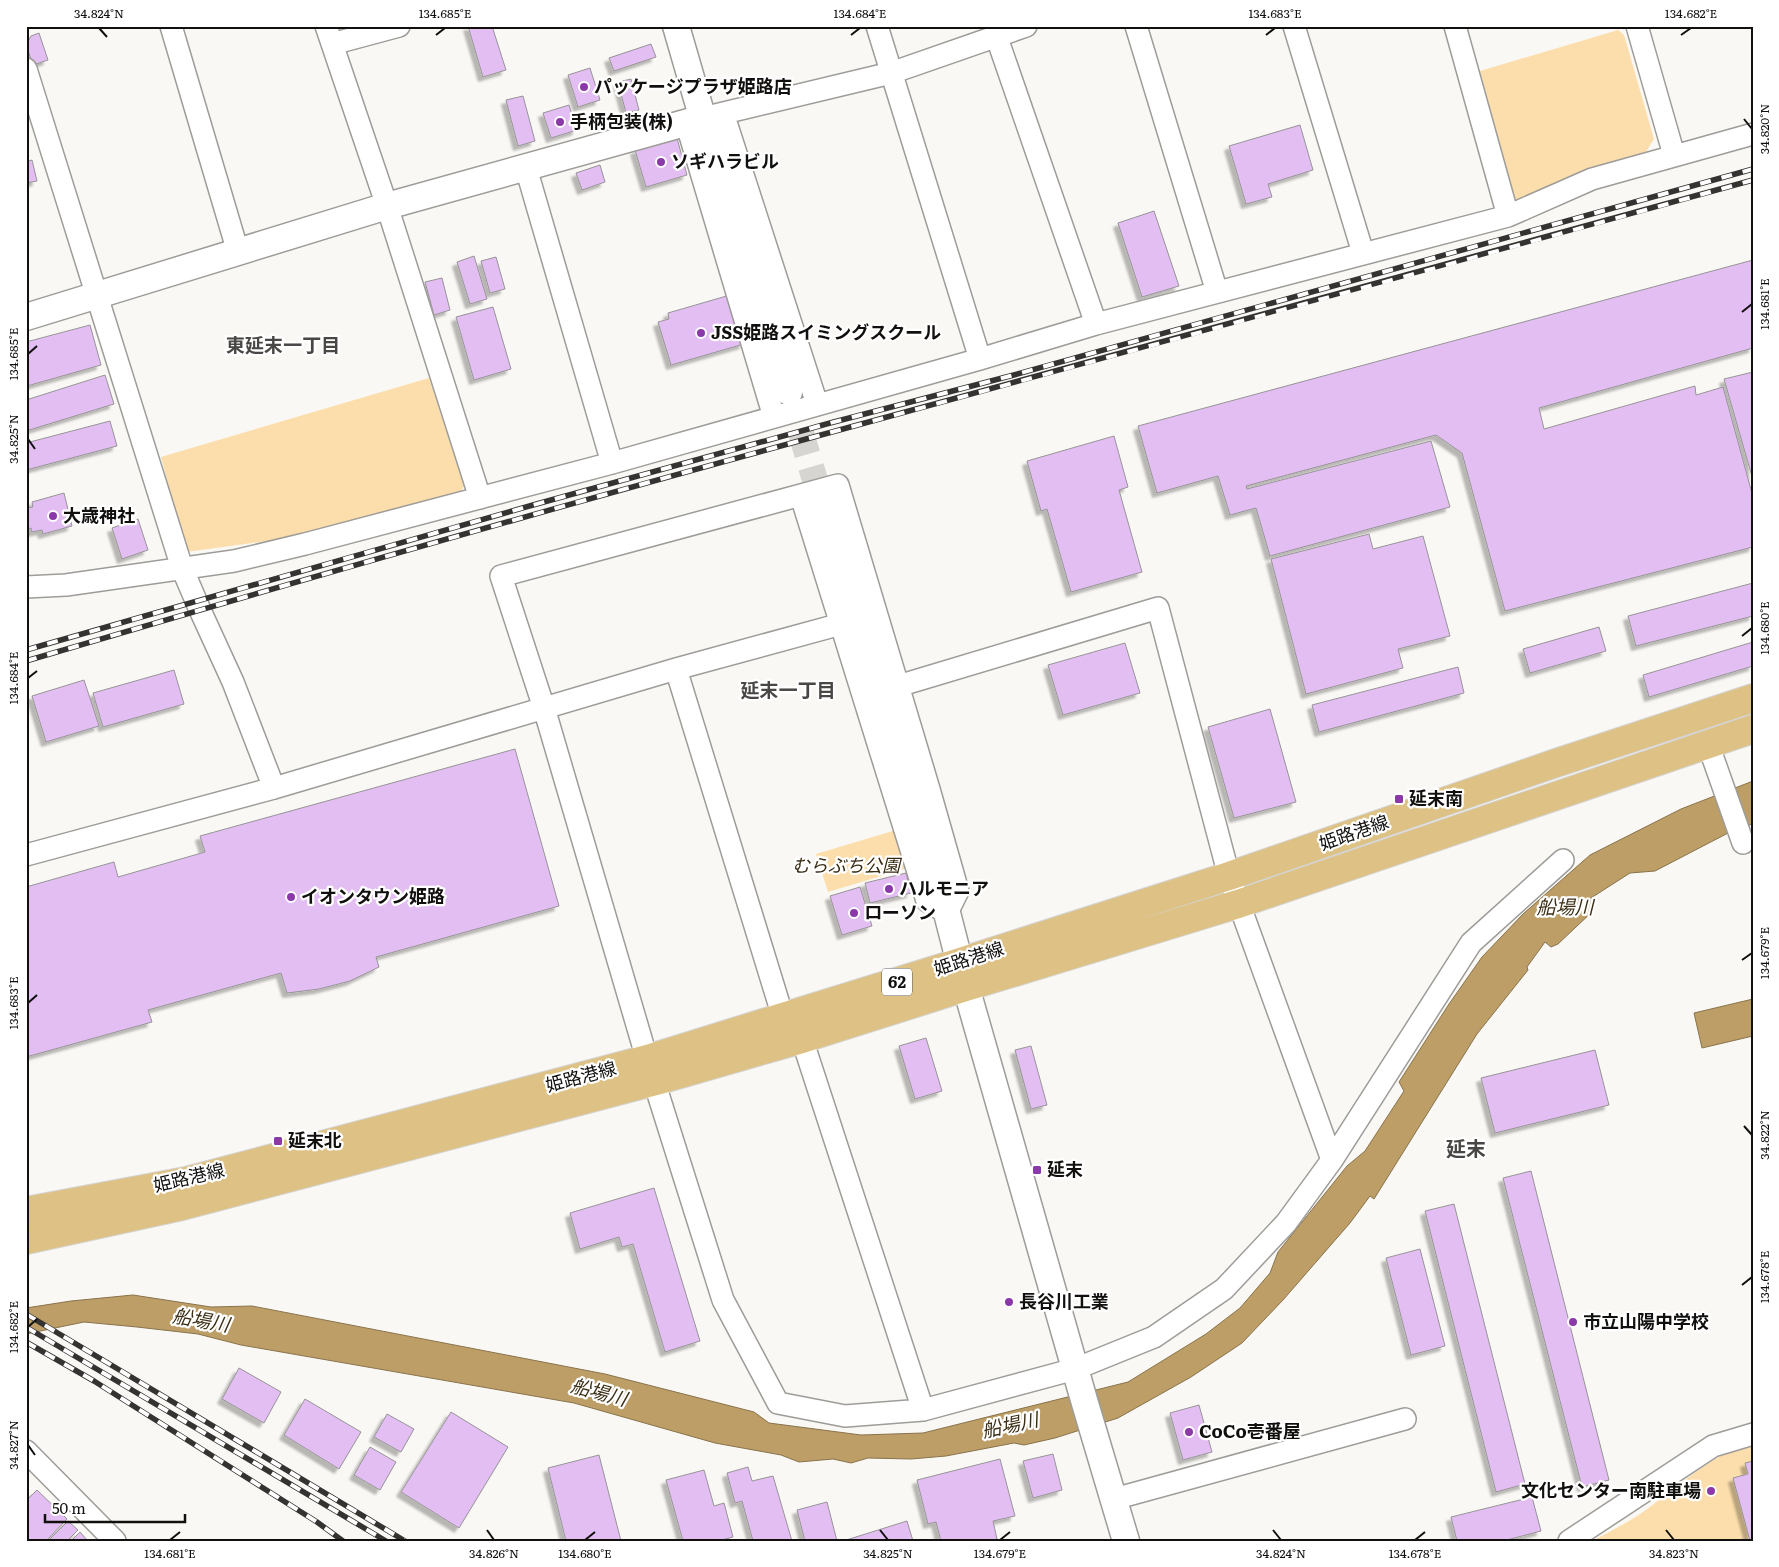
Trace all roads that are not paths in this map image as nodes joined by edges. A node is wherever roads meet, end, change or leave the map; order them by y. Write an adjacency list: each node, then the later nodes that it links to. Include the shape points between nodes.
1 (171, 26): 20 (street)
2 (399, 26): 10 (street)
3 (676, 26): 14 (street)
4 (877, 26): 13 (street)
5 (1026, 26): 11 (street)
6 (1136, 26): 22 (street)
7 (1294, 26): 21 (street)
8 (1455, 26): 19 (street)
9 (1638, 26): 16 (street)
10 (329, 35): 18 (street)
11 (996, 36): 13 (street); 25 (street)
12 (26, 69): 23 (street)
13 (891, 73): 14 (street); 26 (street)
14 (704, 118): 17 (street); 27 (street); 28 (street); 29 (street)
15 (1753, 134): 16 (street)
16 (1674, 155): 19 (street, via 1592,179)
17 (526, 168): 18 (street); 30 (street)
18 (386, 206): 20 (street); 32 (street)
19 (1508, 216): 21 (street)
20 (238, 252): 23 (street)
21 (1363, 253): 22 (street)
22 (1217, 292): 25 (street)
23 (97, 296): 24 (street); 33 (street)
24 (26, 317)
25 (1096, 324): 26 (street)
26 (980, 360): 28 (street)
27 (789, 392)
28 (817, 404): 29 (street)
29 (774, 417): 30 (street)
30 (612, 463): 32 (street)
31 (820, 495): 35 (street); 37 (street); 39 (street, via 500,576); 48 (street)
32 (480, 498): 33 (street, via 243,559)
33 (182, 568): 34 (street, via 66,586); 42 (street, via 233,682)
34 (26, 588)
35 (841, 624): 36 (street); 48 (street, via 927,901)
36 (676, 669): 39 (street); 50 (street)
37 (898, 686): 46 (street, via 1158,608); 48 (street, via 958,891)
38 (1753, 698): 46 (main road, 姫路港線 / 62)
39 (544, 708): 42 (street); 52 (street)
40 (1753, 729): 41 (main road, 姫路港線 / 62)
41 (1708, 744): 43 (street); 47 (main road, 姫路港線 / 62)
42 (274, 788): 44 (street)
43 (1742, 843)
44 (26, 856)
45 (1563, 860): 53 (street, via 1471,943)
46 (1229, 876): 47 (street); 49 (main road, 姫路港線 / 62)
47 (1238, 904): 49 (main road, 姫路港線 / 62); 53 (street)
48 (947, 913): 49 (street)
49 (963, 974): 50 (main road, 姫路港線 / 62); 51 (main road, 姫路港線 / 62); 56 (street)
50 (783, 1017): 52 (main road, 姫路港線 / 62)
51 (802, 1039): 52 (main road, 姫路港線 / 62); 57 (street)
52 (652, 1070): 54 (main road, 姫路港線 / 62, via 186,1181); 55 (main road, 姫路港線 / 62, via 182,1206); 57 (street, via 723,1300 778,1404 845,1416)
53 (1332, 1160): 56 (street, via 1286,1223 1224,1289 1154,1337)
54 (26, 1211)
55 (26, 1240)
56 (1075, 1368): 57 (street); 61 (street)
57 (923, 1410)
58 (1405, 1419): 61 (street)
59 (1753, 1434): 64 (street, via 1713,1446)
60 (26, 1451): 62 (street)
61 (1114, 1499): 63 (street)
62 (115, 1541)
63 (1126, 1541)
64 (1569, 1541)

